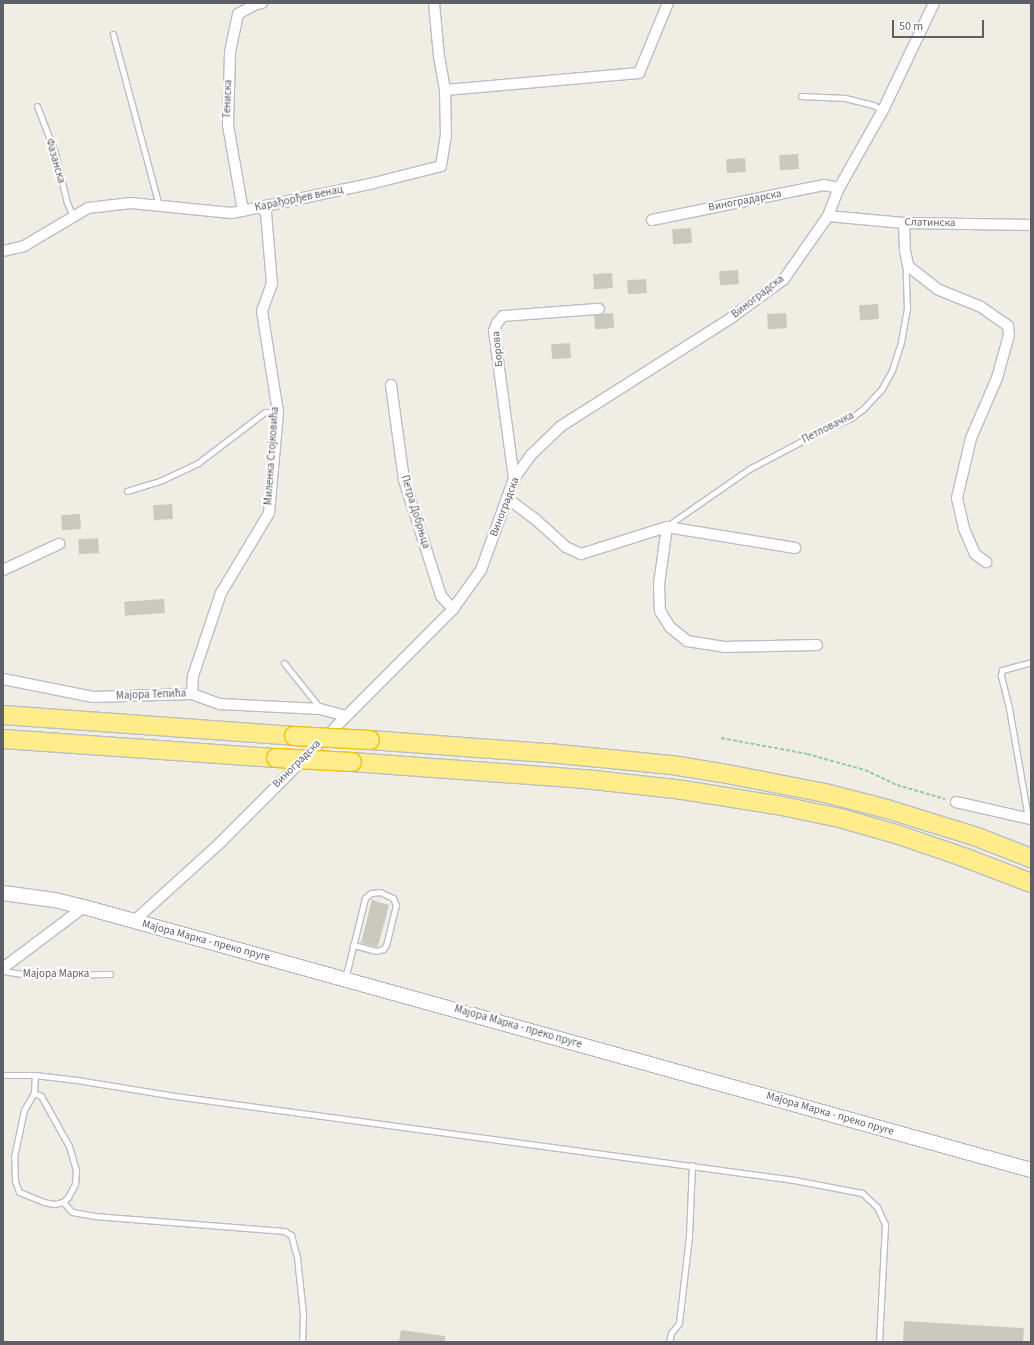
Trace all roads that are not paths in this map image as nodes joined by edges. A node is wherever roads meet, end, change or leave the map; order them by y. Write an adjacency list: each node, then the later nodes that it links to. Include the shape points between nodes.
1 (262, 3): 13 (street, Тениска, via 238,14 230,52 228,125)
2 (434, 3): 6 (street, Карађорђев венац)
3 (668, 3): 6 (street, via 639,73)
4 (934, 3): 9 (street, Виноградска)
5 (113, 34): 11 (lane)
6 (445, 90): 12 (street, Карађорђев венац, via 446,136 441,166 306,198)
7 (801, 96): 9 (lane, via 845,98)
8 (37, 106): 14 (lane, Фазанска, via 55,153 67,203)
9 (883, 110): 10 (street, Виноградска)
10 (838, 188): 15 (street, Виноградска); 16 (street, Виноградарска, via 824,185)
11 (159, 206): 13 (street, Карађорђев венац, via 232,213); 14 (street, Карађорђев венац, via 131,203 95,207)
12 (260, 206): 13 (street, Карађорђев венац); 23 (street, Миленка Стојковића, via 266,213 272,284 262,311)
13 (243, 211)
14 (74, 216): 19 (street, Карађорђев венац, via 24,246)
15 (828, 216): 17 (street, Слатинска); 24 (street, Виноградска, via 784,279 731,318 561,426 531,455)
16 (652, 220)
17 (904, 223): 18 (street, Слатинска); 20 (street, Петловачка, via 904,250)
18 (1031, 225)
19 (3, 251)
20 (908, 266): 27 (lane, Петловачка, via 907,309 901,342 892,370 881,390 851,418 749,469); 30 (street, via 937,289 981,307 1008,326 1009,335 997,378 971,438 957,498 964,529 975,554)
21 (599, 309): 24 (street, Борова, via 503,316 497,322 494,331)
22 (391, 384): 32 (street, Петра Добрњца, via 404,480 441,596)
23 (278, 412): 25 (lane, via 265,412 198,464 162,480); 37 (street, Миленка Стојковића, via 268,513 222,593 193,676)
24 (514, 479): 26 (street, Виноградска)
25 (127, 491)
26 (506, 498): 27 (street, Петловачка, via 534,518 566,547 581,554); 32 (street, Виноградска, via 481,570)
27 (667, 527): 29 (street, Петловачка); 33 (street, via 659,584 660,611 670,626 687,641 723,647)
28 (59, 544): 31 (street)
29 (795, 548)
30 (986, 562)
31 (3, 570)
32 (453, 609): 40 (street, Виноградска)
33 (817, 645)
34 (1031, 662): 43 (lane, via 1002,670 1001,675 1010,708)
35 (284, 663): 38 (lane)
36 (3, 679): 37 (street, Мајора Тепића, via 93,697)
37 (192, 694): 38 (street, Мајора Тепића, via 220,704)
38 (320, 709): 40 (street, Мајора Тепића)
39 (3, 715): 44 (highway, bridge, via 549,753 672,766 825,793 977,837)
40 (346, 716): 48 (street, Виноградска, via 221,842)
41 (3, 739): 45 (highway, bridge, via 593,780 683,790 840,818 900,835)
42 (956, 802): 43 (street)
43 (1030, 819)
44 (1031, 858)
45 (1031, 883)
46 (3, 893): 47 (street, Мајора Марка - преко пруге)
47 (84, 907): 48 (street, Мајора Марка - преко пруге); 50 (street, Мајора Марка)
48 (134, 921): 53 (street, Мајора Марка - преко пруге)
49 (354, 945): 49 (lane, via 376,951 383,949 396,905 393,898 380,892 367,895); 53 (lane)
50 (3, 968)
51 (3, 971): 52 (lane, Мајора Марка, via 27,975)
52 (110, 974)
53 (345, 979): 58 (street, Мајора Марка - преко пруге)
54 (3, 1075): 55 (lane)
55 (35, 1075): 56 (lane); 57 (lane)
56 (34, 1093): 59 (lane, via 41,1096 69,1146 76,1170 75,1184); 59 (lane, via 22,1117 14,1157 15,1181 19,1192 44,1202)
57 (692, 1165): 61 (lane, via 689,1236 679,1323 671,1333); 62 (lane, via 846,1189 862,1194 877,1206 885,1224)
58 (1031, 1170)
59 (62, 1202): 60 (lane, via 72,1212 94,1216 284,1231 292,1235 302,1306)
60 (302, 1342)
61 (669, 1342)
62 (879, 1342)

